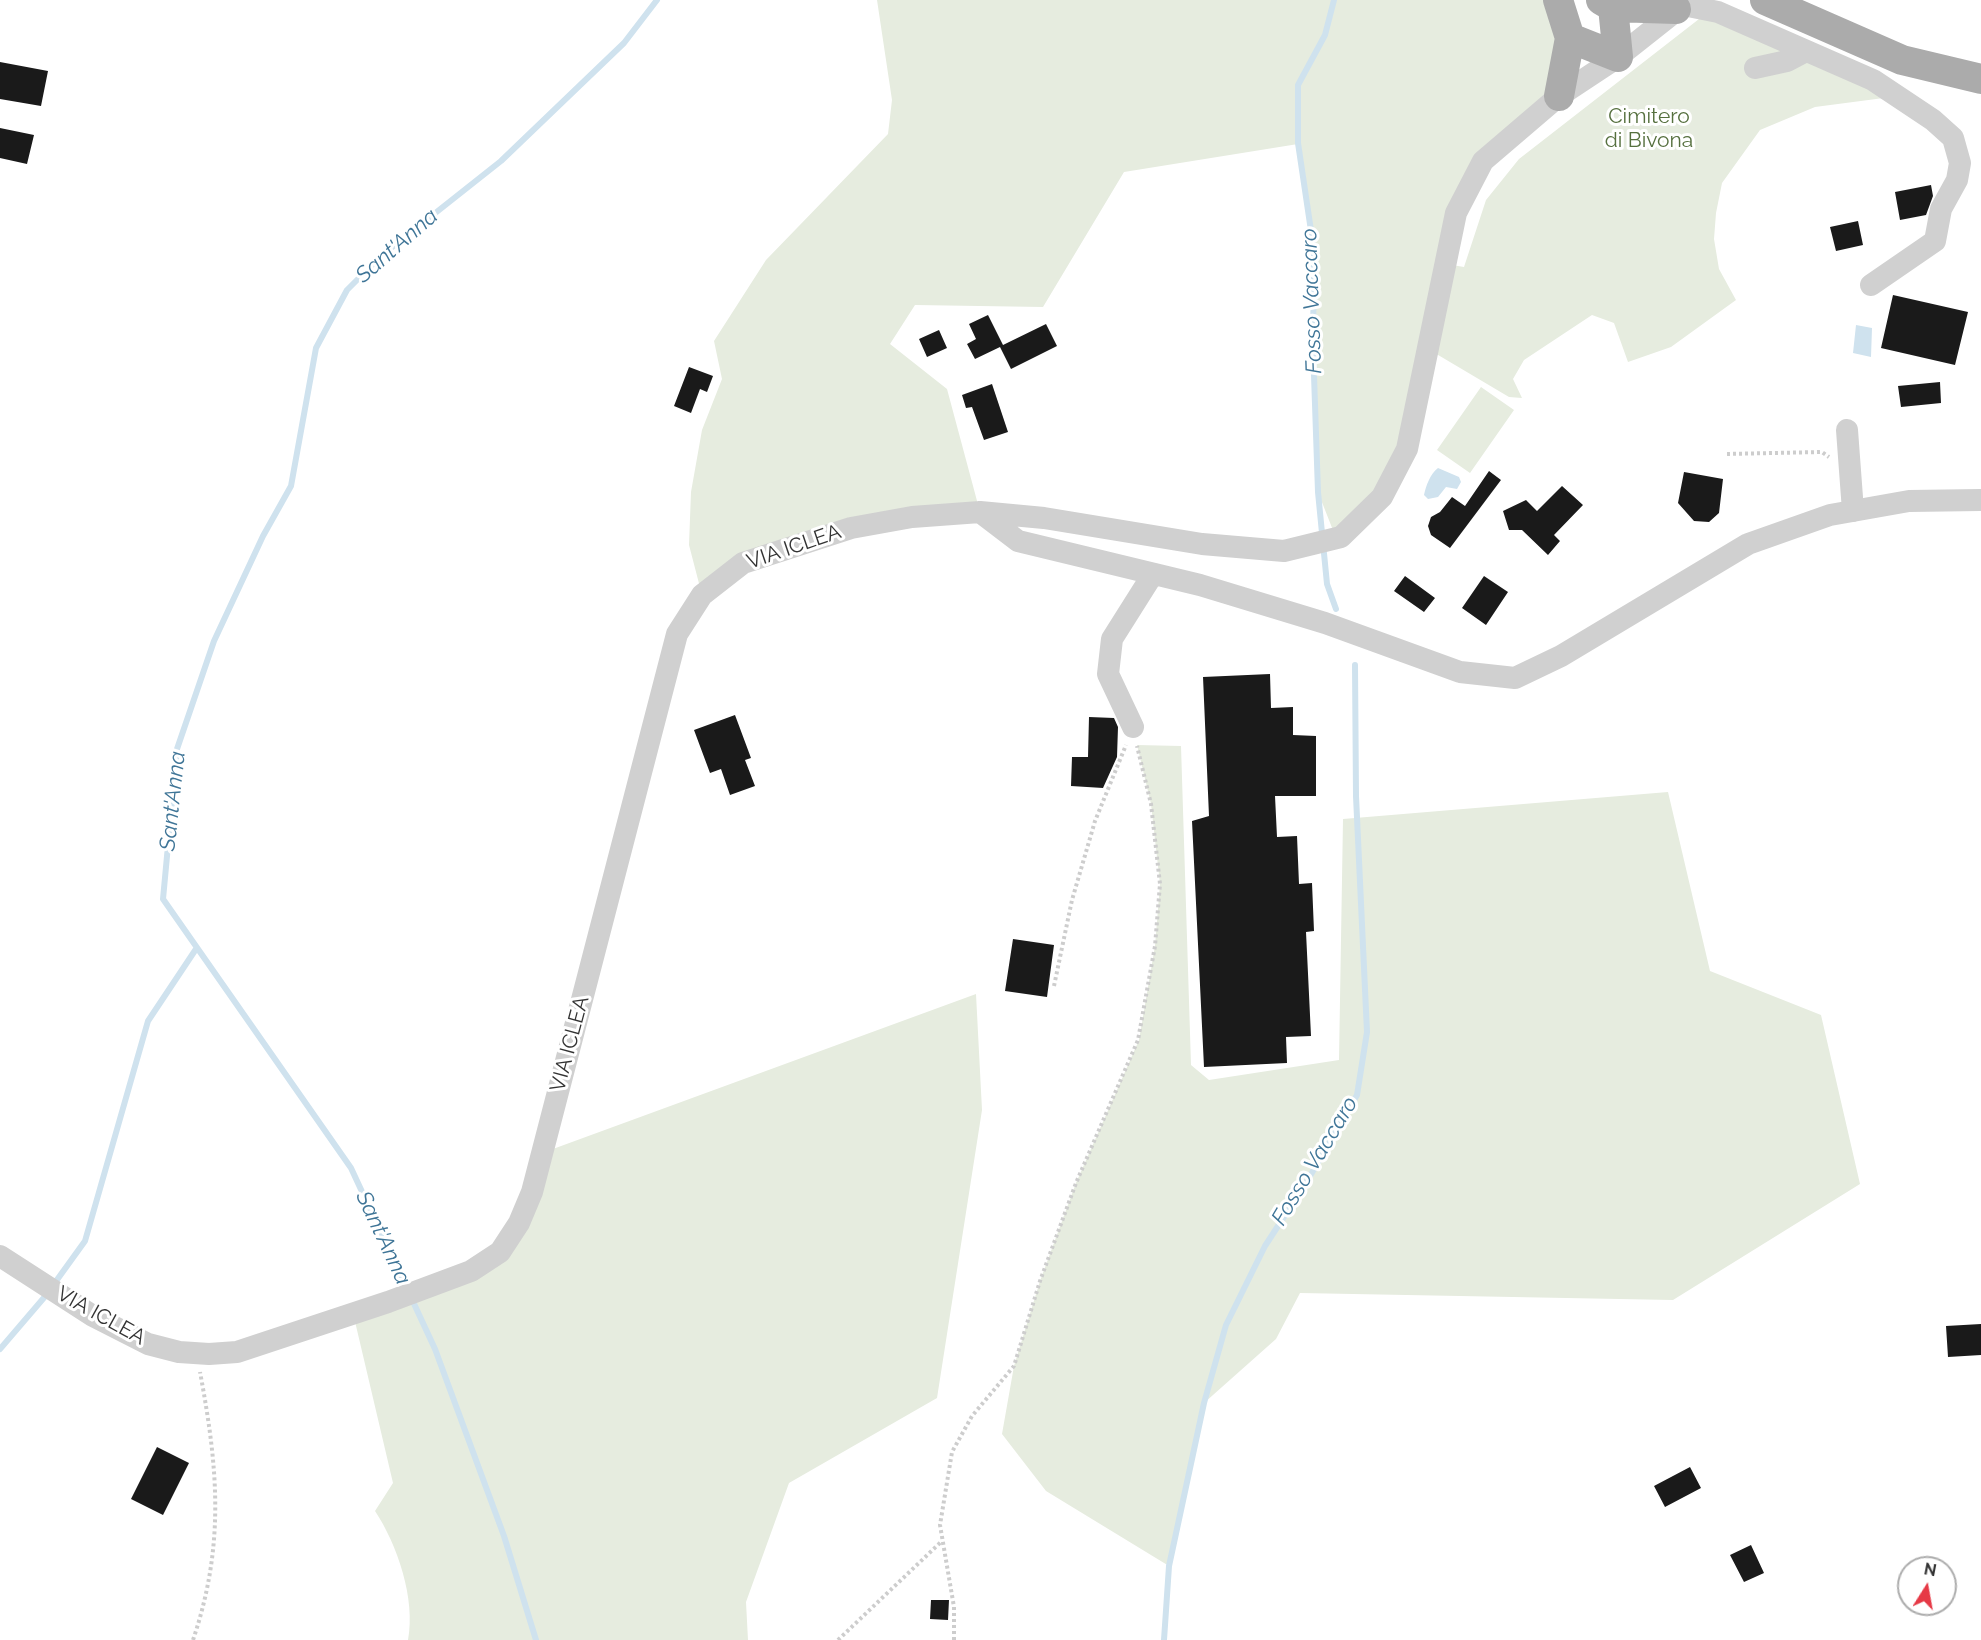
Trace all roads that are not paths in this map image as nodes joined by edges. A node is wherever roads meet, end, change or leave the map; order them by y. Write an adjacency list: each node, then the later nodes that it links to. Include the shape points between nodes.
1 (1558, 0): 5 (main road)
2 (1765, 0): 9 (main road, via 1902,60)
3 (1607, 3): 4 (main road); 7 (main road)
4 (1683, 5): 6 (street, via 1718,12); 7 (street)
5 (1570, 38): 7 (main road); 10 (main road)
6 (1806, 51): 8 (street, via 1787,61); 11 (street, via 1873,80 1924,114 1953,138 1960,163 1957,180 1941,210 1935,241)
7 (1618, 57): 10 (street)
8 (1755, 68)
9 (1981, 79)
10 (1559, 96): 15 (street, VIA ICLEA, via 1483,161 1456,213 1407,450 1382,497 1341,537 1284,551 1213,545 1044,518)
11 (1870, 285)
12 (1847, 430): 14 (street)
13 (1981, 500): 14 (street, via 1909,501)
14 (1853, 511): 16 (street, via 1830,515 1748,544 1561,656 1515,678 1460,672 1325,623)
15 (980, 512): 16 (street, via 1018,541); 18 (street, VIA ICLEA, via 851,528 743,563 702,595 677,634 532,1192 519,1223 500,1252 471,1271 388,1302 237,1352 196,1353 148,1344 93,1316)
16 (1153, 574): 17 (street, via 1112,639 1108,674)
17 (1133, 727)
18 (7, 1261)

